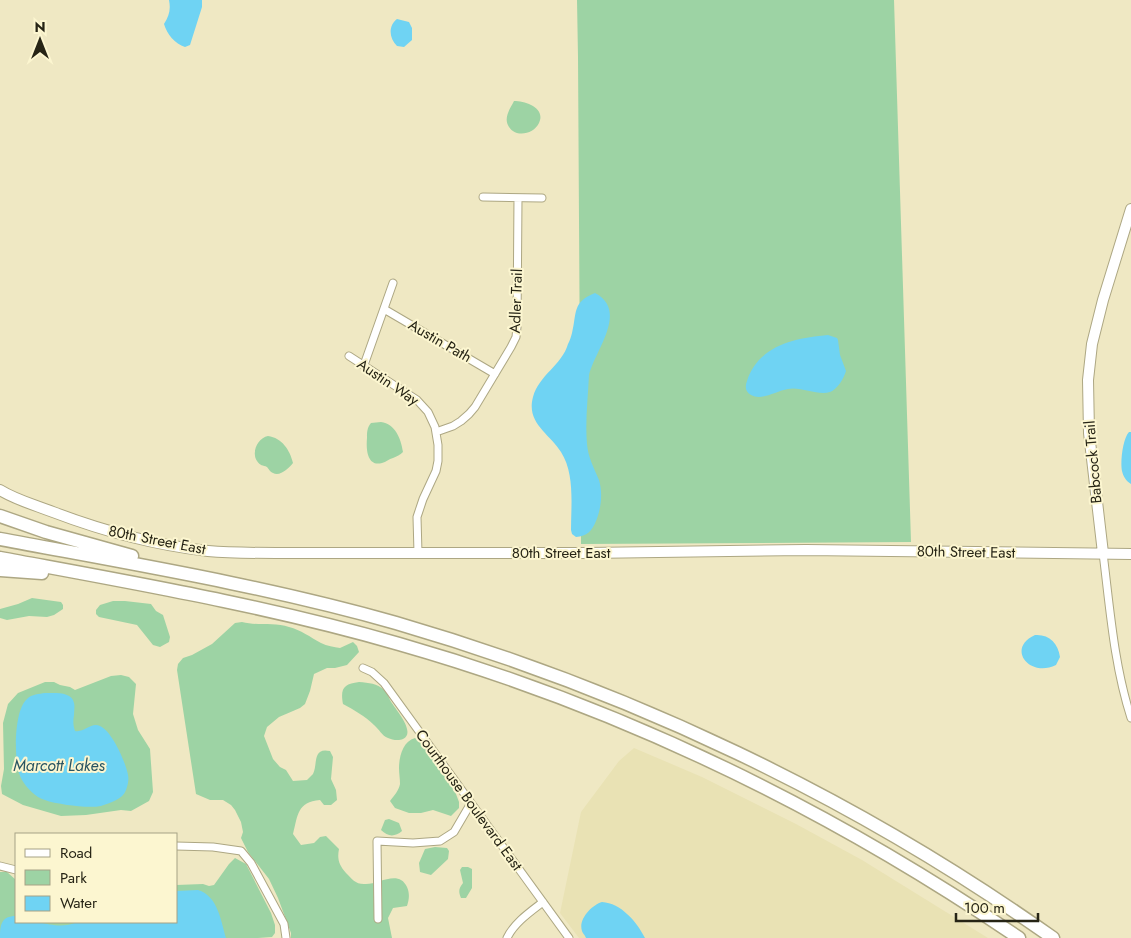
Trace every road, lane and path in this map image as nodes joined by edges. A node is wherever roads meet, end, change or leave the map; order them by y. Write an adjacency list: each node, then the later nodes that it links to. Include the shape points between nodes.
1 (483, 197): 2 (street)
2 (518, 198): 3 (street); 9 (street, Adler Trail, via 516,332)
3 (542, 198)
4 (1131, 209): 15 (street, Babcock Trail, via 1103,300 1092,344 1088,380 1089,433)
5 (393, 283): 6 (street)
6 (384, 309): 8 (street); 9 (street, Austin Path)
7 (349, 356): 8 (street, Austin Way)
8 (364, 365): 10 (street, Austin Way, via 417,400 428,412)
9 (495, 374): 10 (street, Adler Trail, via 469,414 453,426)
10 (436, 432): 14 (street, Austin Way, via 436,471 417,517)
11 (0, 490): 14 (street, 80th Street East, via 95,527 181,547 247,553)
12 (0, 516): 19 (highway, via 78,542)
13 (0, 539): 19 (highway)
14 (418, 553): 15 (street, 80th Street East, via 793,550)
15 (1103, 553): 16 (street, 80th Street East); 22 (street, Babcock Trail, via 1117,659)
16 (1131, 554)
17 (0, 558): 20 (highway)
18 (0, 570): 20 (highway, via 84,577)
19 (226, 582): 33 (highway, via 347,610 454,641 649,713 845,808 924,854)
20 (218, 600): 32 (highway, via 326,624 438,655 545,692 662,739 836,825 936,883)
21 (363, 668): 23 (street, Courthouse Boulevard East, via 384,683)
22 (1131, 718)
23 (471, 803): 27 (street, Courthouse Boulevard East); 28 (street, via 454,832 440,841 377,841)
24 (178, 846): 29 (street, via 241,851 252,863 284,924)
25 (0, 866): 26 (street)
26 (15, 870)
27 (543, 902): 30 (street, via 521,919); 31 (street, Courthouse Boulevard East)
28 (378, 919)
29 (286, 938)
30 (507, 938)
31 (569, 938)
32 (1019, 938)
33 (1052, 938)

